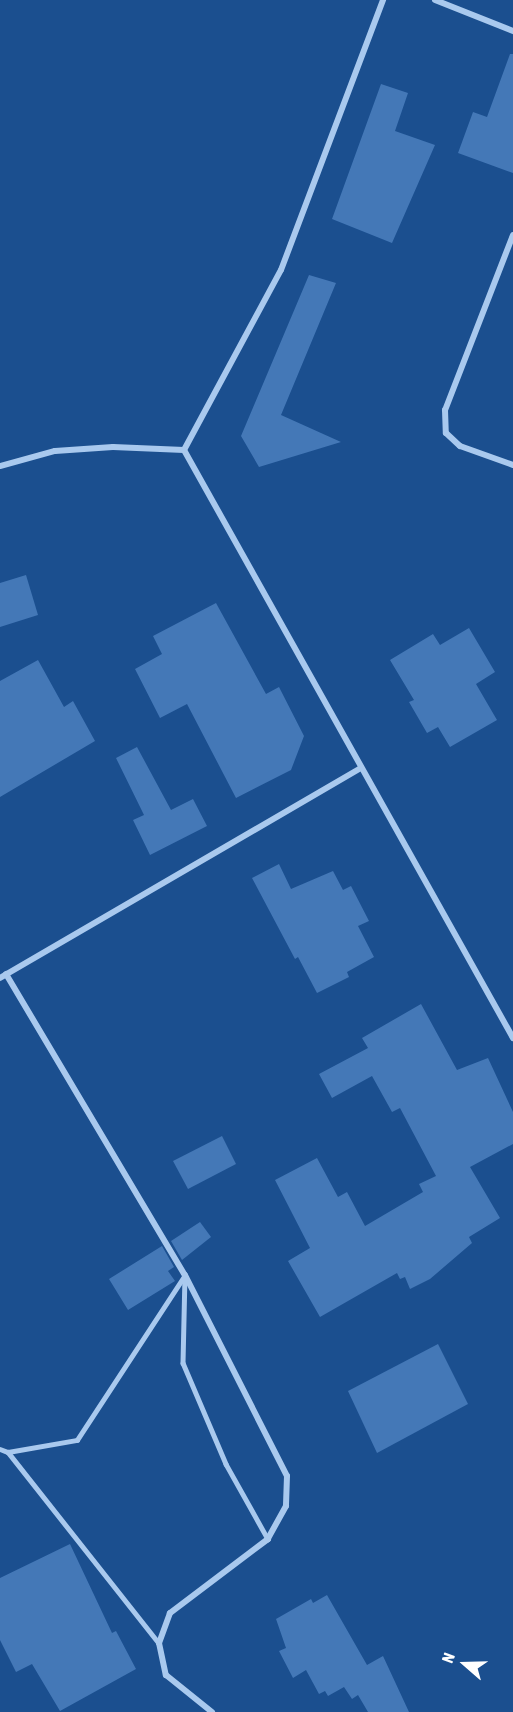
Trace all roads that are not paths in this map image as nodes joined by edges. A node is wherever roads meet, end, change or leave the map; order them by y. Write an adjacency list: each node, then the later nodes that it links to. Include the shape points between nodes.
1 (383, 0): 5 (street, via 281,270)
2 (435, 0): 3 (street)
3 (513, 31)
4 (513, 235): 6 (street, via 445,410 446,433 460,446)
5 (184, 450): 7 (street, via 113,447 55,451); 8 (street)
6 (513, 465)
7 (0, 466)
8 (361, 768): 9 (street); 10 (street)
9 (3, 976): 11 (street)
10 (513, 1038)
11 (185, 1275): 13 (lane, via 77,1440); 14 (lane, via 183,1363 226,1464); 14 (street, via 287,1476 286,1506)
12 (0, 1449): 13 (lane)
13 (8, 1452): 15 (lane)
14 (268, 1539): 15 (street, via 170,1613)
15 (159, 1643): 16 (street, via 166,1675)
16 (212, 1712)

